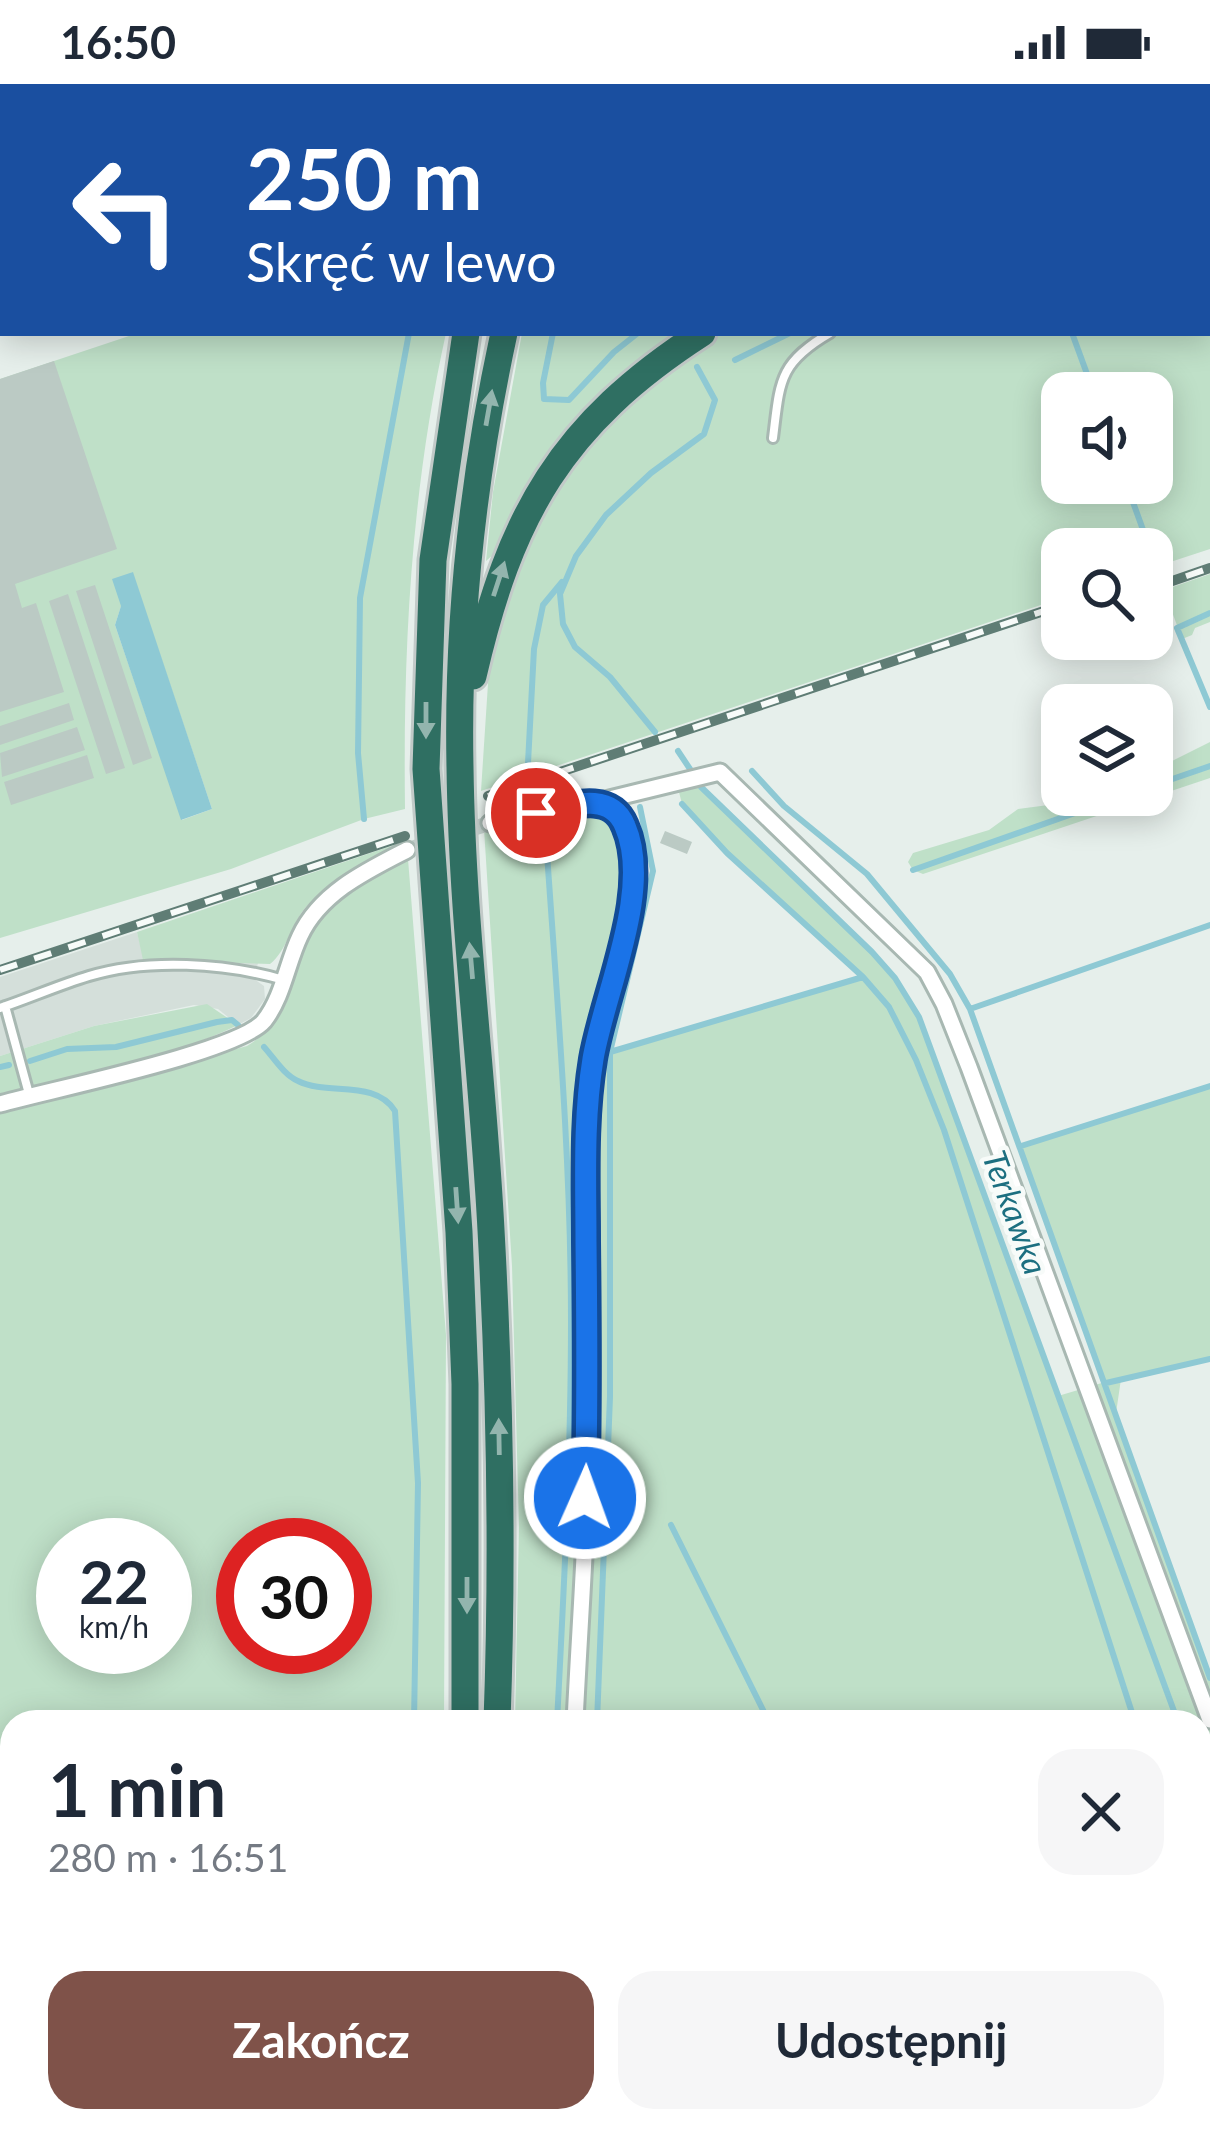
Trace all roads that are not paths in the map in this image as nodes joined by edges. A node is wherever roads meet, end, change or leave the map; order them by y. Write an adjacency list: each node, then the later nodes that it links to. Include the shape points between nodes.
1 (503, 336): 6 (highway, one-way to 1, via 470,530)
2 (697, 336): 6 (highway, one-way to 2, via 496,587 530,507 604,407)
3 (825, 336): 5 (lane, via 786,368)
4 (466, 340): 14 (highway, one-way to 14, via 433,560 426,769 465,1384)
5 (773, 438)
6 (460, 733): 15 (highway, one-way to 6, via 498,1378)
7 (593, 803): 8 (street); 16 (street, via 616,810 626,827 632,880 593,1060 585,1145 588,1408); 17 (street, via 720,772 927,973)
8 (490, 823)
9 (406, 850): 10 (street, via 317,910)
10 (284, 980): 11 (lane, via 209,968 129,968); 12 (street, via 263,1022 246,1036)
11 (3, 1007): 12 (lane)
12 (29, 1096): 13 (street)
13 (0, 1104)
14 (465, 1710)
15 (497, 1710)
16 (575, 1710)
17 (1206, 1710)

